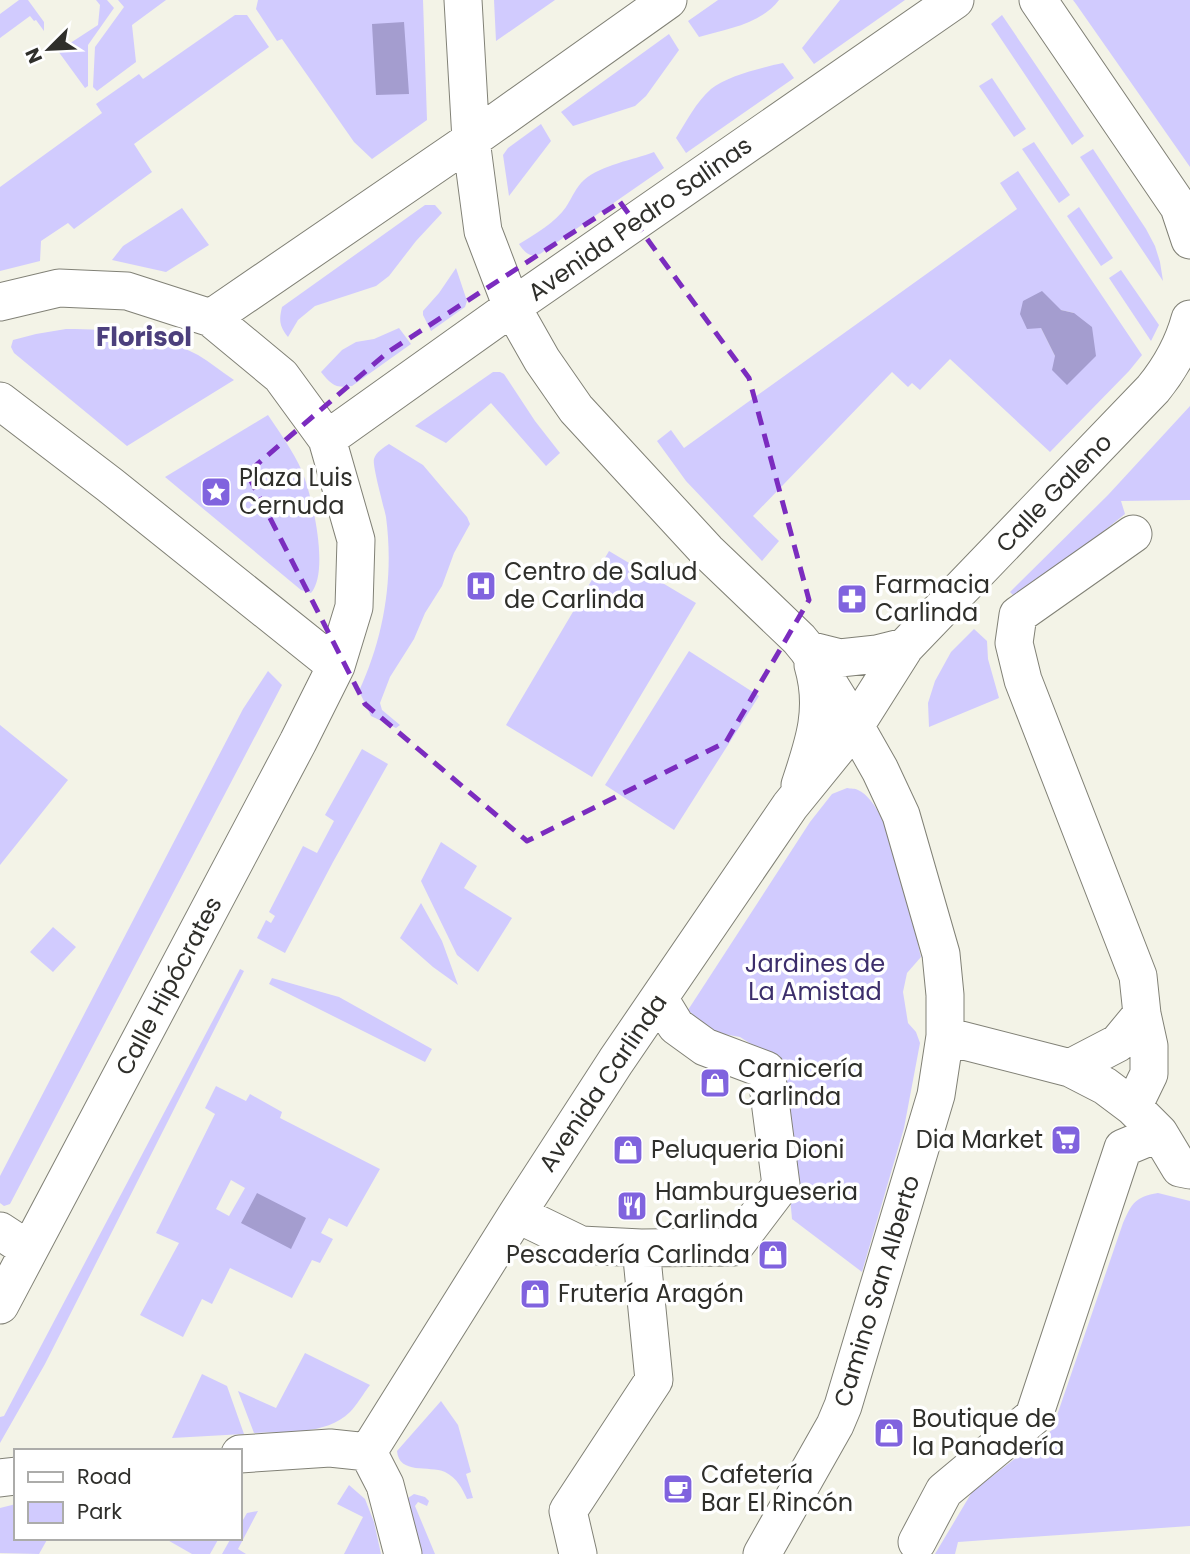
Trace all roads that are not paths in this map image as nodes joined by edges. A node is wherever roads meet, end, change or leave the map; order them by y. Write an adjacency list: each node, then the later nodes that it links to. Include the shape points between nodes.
1 (463, 0): 5 (street, Camino San Alberto)
2 (668, 0): 5 (street)
3 (955, 0): 8 (street, Avenida Pedro Salinas)
4 (1038, 0): 6 (street, via 1179,207)
5 (471, 140): 8 (street, Camino San Alberto, via 483,231); 9 (street)
6 (1190, 240)
7 (0, 302): 9 (street, via 59,288 127,291)
8 (513, 307): 12 (street, Avenida Pedro Salinas); 15 (street, Camino San Alberto, via 576,410 707,551)
9 (211, 318): 12 (street, via 281,376)
10 (1190, 319): 14 (street, Calle Galeno, via 1166,373 1153,389)
11 (0, 401): 16 (street)
12 (327, 439): 16 (street, via 356,540 354,607)
13 (1133, 534): 21 (street, via 1018,615 1014,643 1023,680 1138,976)
14 (905, 647): 15 (street, via 840,658); 17 (street, Calle Galeno); 18 (street, Camino San Alberto, via 888,700)
15 (808, 649): 17 (street, Camino San Alberto); 19 (street, via 820,707)
16 (336, 666): 28 (street, Calle Hipócrates, via 298,742)
17 (855, 726): 18 (street, Camino San Alberto); 19 (street, Avenida Carlinda)
18 (880, 770): 22 (street, Camino San Alberto, via 901,815 941,954)
19 (797, 796): 20 (street, Avenida Carlinda)
20 (659, 998): 27 (street, Avenida Carlinda); 29 (street, via 676,1026 705,1047 766,1070 781,1185 734,1247)
21 (1142, 1014): 23 (street, via 1118,1043); 24 (street, via 1149,1074)
22 (945, 1035): 23 (street); 36 (street, Camino San Alberto, via 936,1095 843,1406)
23 (1070, 1068): 24 (street)
24 (1133, 1107): 25 (street)
25 (1159, 1133): 26 (street, via 1180,1168); 33 (street, via 1123,1148 1034,1416 944,1491)
26 (1190, 1170)
27 (517, 1214): 29 (street, via 581,1245); 31 (street, Avenida Carlinda)
28 (14, 1241): 30 (street, Calle Hipócrates)
29 (641, 1248): 35 (street, via 654,1380 568,1511)
30 (0, 1305)
31 (368, 1452): 32 (street, via 330,1448); 34 (street, via 385,1485)
32 (242, 1454)
33 (917, 1542)
34 (403, 1554)
35 (578, 1554)
36 (762, 1554)

